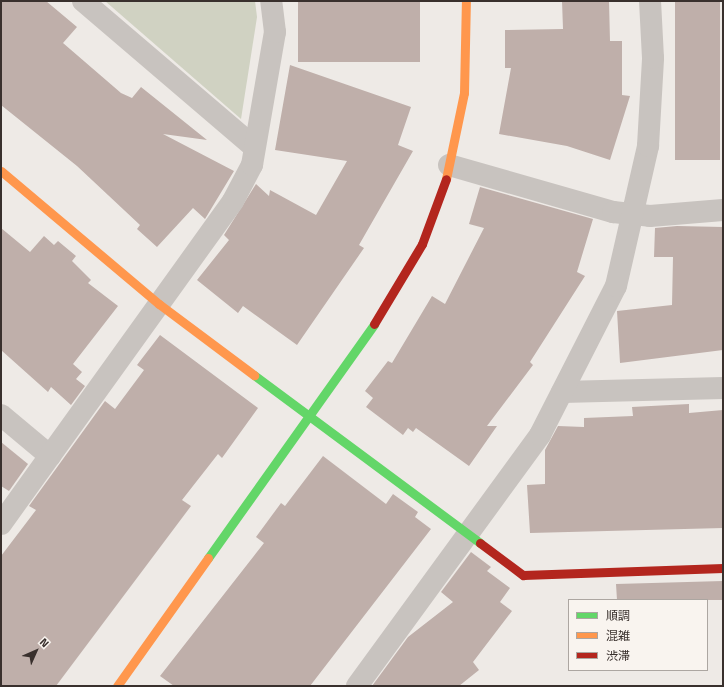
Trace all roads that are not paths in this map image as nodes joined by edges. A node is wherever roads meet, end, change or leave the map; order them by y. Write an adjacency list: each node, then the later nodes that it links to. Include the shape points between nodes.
1 (83, 1): 5 (street)
2 (271, 1): 5 (street, via 275,32)
3 (466, 1): 6 (street, via 464,93)
4 (650, 1): 9 (street, via 653,58 648,146)
5 (254, 147): 10 (street, via 252,165 233,201)
6 (449, 165): 9 (street, via 613,212); 14 (street, via 422,244 362,344)
7 (1, 171): 10 (street)
8 (723, 210): 9 (street)
9 (632, 214): 12 (street, via 616,286)
10 (159, 304): 14 (street); 15 (street)
11 (723, 388): 12 (street)
12 (562, 392): 17 (street, via 540,435)
13 (1, 415): 15 (street)
14 (310, 417): 17 (street); 19 (street)
15 (50, 456): 16 (street)
16 (1, 524)
17 (468, 534): 18 (street, via 523,575); 20 (street)
18 (723, 568)
19 (117, 686)
20 (357, 686)

